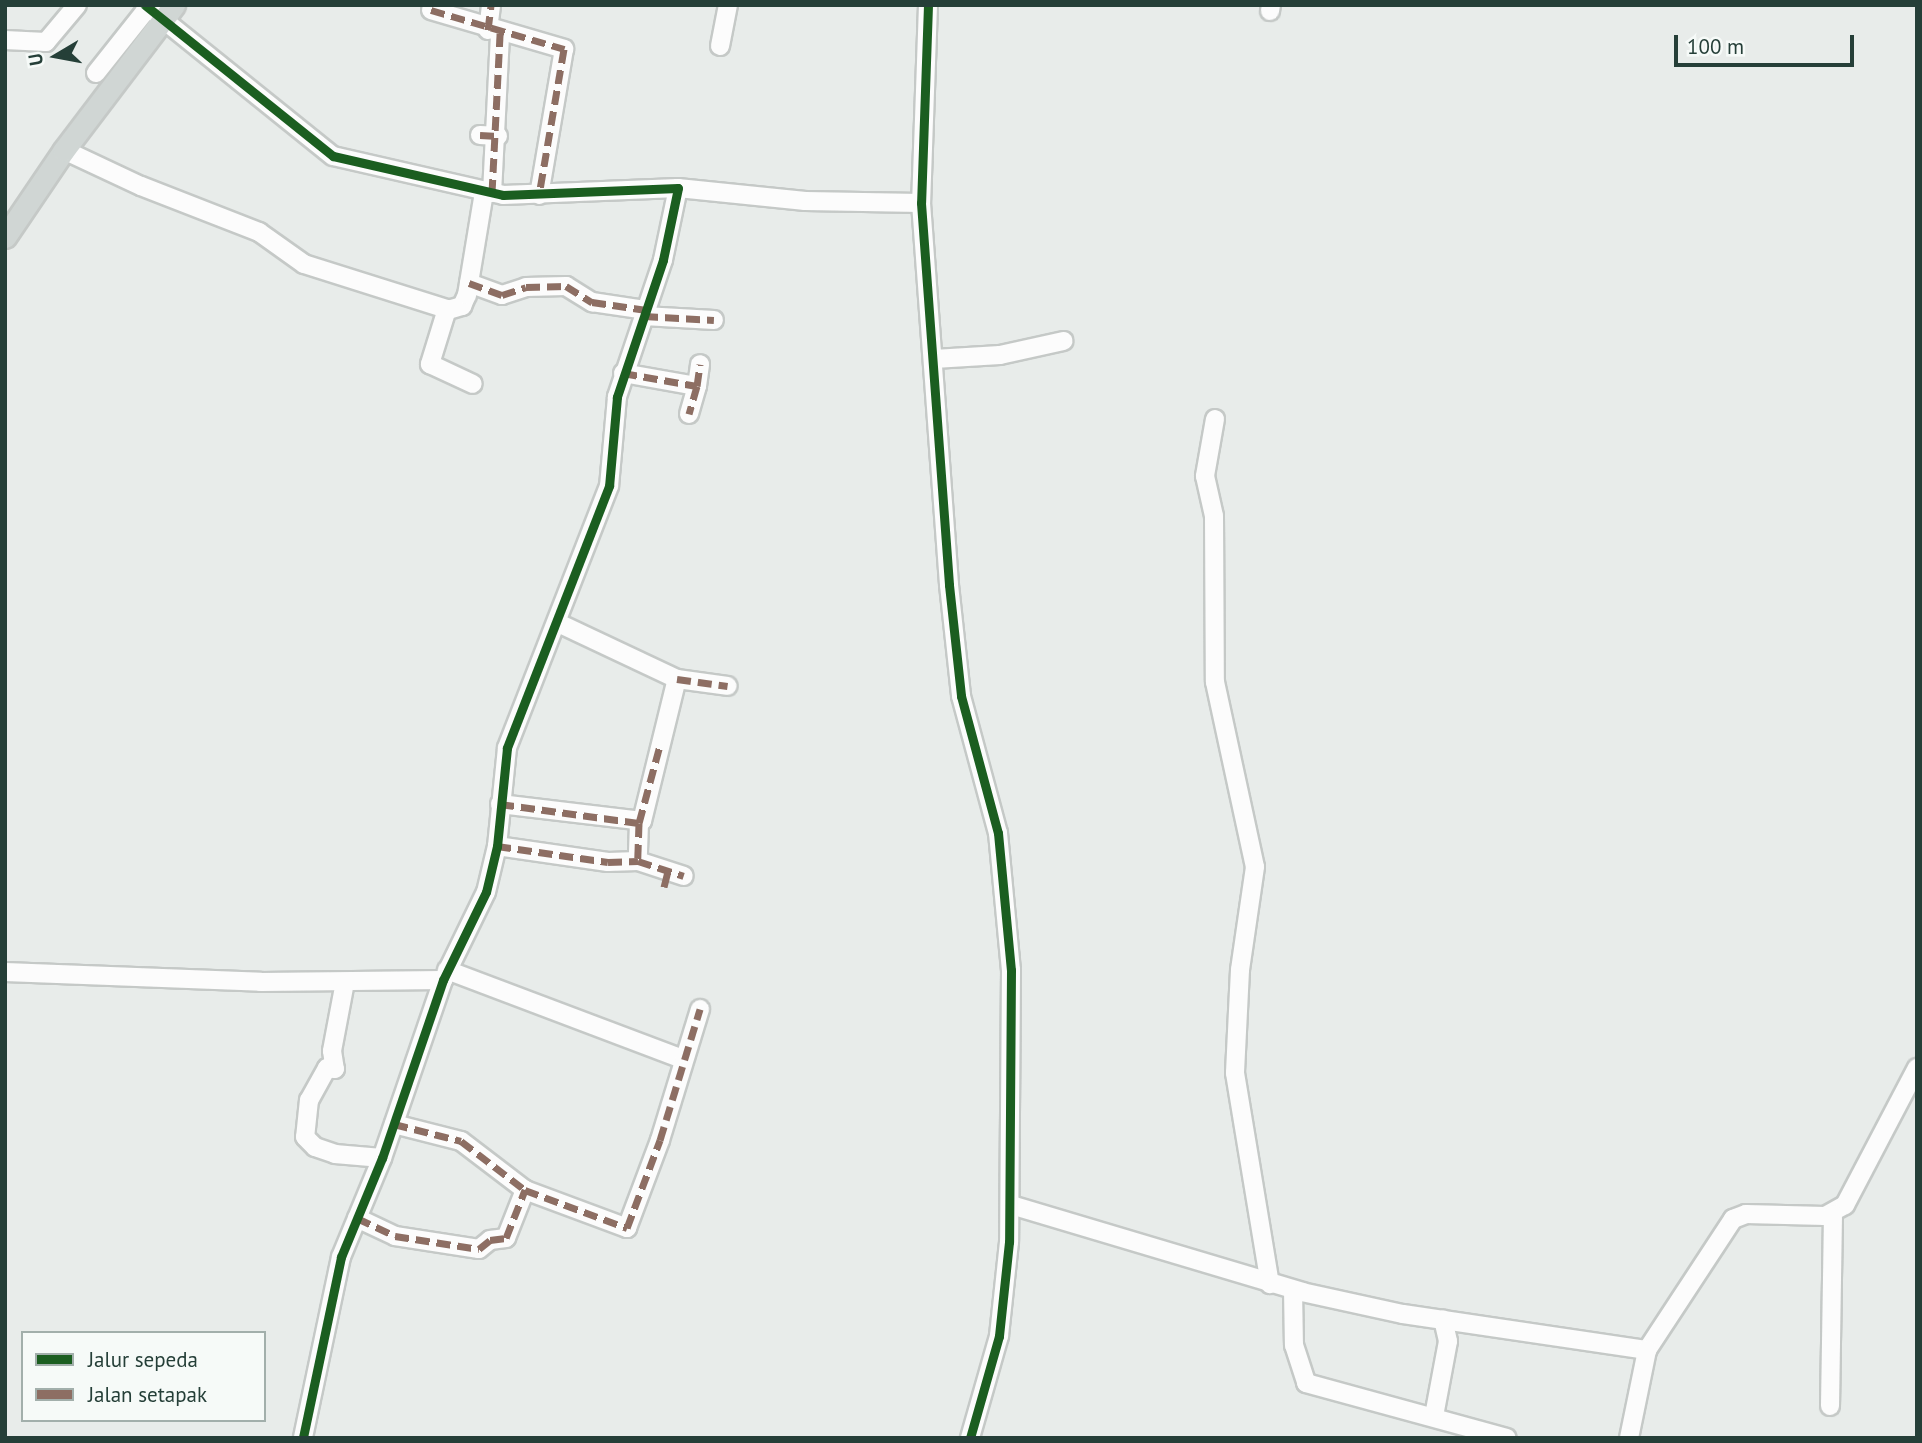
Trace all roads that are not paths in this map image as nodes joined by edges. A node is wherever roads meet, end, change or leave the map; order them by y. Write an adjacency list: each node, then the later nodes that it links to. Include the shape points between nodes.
1 (491, 5): 7 (street)
2 (728, 5): 9 (street)
3 (928, 5): 17 (street)
4 (66, 9): 8 (street, via 42,43)
5 (156, 9): 10 (street); 13 (main road); 15 (street, via 334,156)
6 (431, 10): 7 (street)
7 (494, 31): 12 (street); 16 (street, via 564,49)
8 (5, 40)
9 (720, 46)
10 (96, 73)
11 (480, 135): 12 (street)
12 (498, 136): 15 (street)
13 (64, 150): 18 (main road); 20 (street, via 258,232 304,264)
14 (678, 188): 16 (street); 17 (street, via 805,201); 21 (street, via 663,260)
15 (488, 193): 16 (street); 19 (street)
16 (539, 195)
17 (921, 203): 24 (street)
18 (5, 237)
19 (469, 283): 20 (street, via 463,305); 21 (street, via 502,295 526,287 566,286 601,305)
20 (448, 310): 27 (street, via 430,364)
21 (645, 313): 22 (street); 26 (street)
22 (714, 320)
23 (1063, 341): 24 (street, via 1000,355)
24 (934, 359): 48 (street, via 961,696 999,833 1009,912)
25 (700, 364): 28 (street)
26 (623, 373): 28 (street); 31 (street, via 609,486)
27 (473, 384)
28 (696, 386): 29 (street)
29 (689, 414)
30 (1215, 419): 51 (street, via 1205,478 1214,516 1215,682 1255,867 1240,970 1235,1073)
31 (558, 623): 32 (street); 34 (street, via 507,748)
32 (677, 679): 33 (street); 35 (street)
33 (728, 686)
34 (500, 804): 35 (street); 36 (street)
35 (639, 824): 37 (street)
36 (497, 846): 37 (street, via 608,862); 40 (street, via 486,892)
37 (638, 861): 38 (street)
38 (672, 878)
39 (5, 972): 41 (street)
40 (445, 975): 41 (street); 43 (street); 45 (street)
41 (345, 982): 46 (street, via 332,1051 335,1069 327,1068 309,1100 305,1137 315,1147 335,1154)
42 (700, 1009): 43 (street)
43 (683, 1059): 47 (street, via 660,1140 627,1228)
44 (1917, 1068): 49 (street, via 1848,1201)
45 (394, 1124): 46 (street); 47 (street, via 461,1141)
46 (382, 1158): 50 (street)
47 (525, 1190): 50 (street, via 506,1238 491,1240 479,1249 395,1236)
48 (1011, 1205): 51 (street); 58 (street, via 999,1336)
49 (1833, 1214): 54 (street, via 1746,1214 1733,1219); 55 (street)
50 (357, 1218): 57 (street, via 331,1289)
51 (1270, 1284): 52 (street)
52 (1293, 1290): 53 (street); 56 (street, via 1294,1345 1306,1383)
53 (1443, 1320): 54 (street); 56 (street, via 1448,1341)
54 (1647, 1350): 60 (street)
55 (1830, 1406)
56 (1434, 1416): 59 (street)
57 (303, 1438)
58 (970, 1438)
59 (1507, 1438)
60 (1629, 1438)

